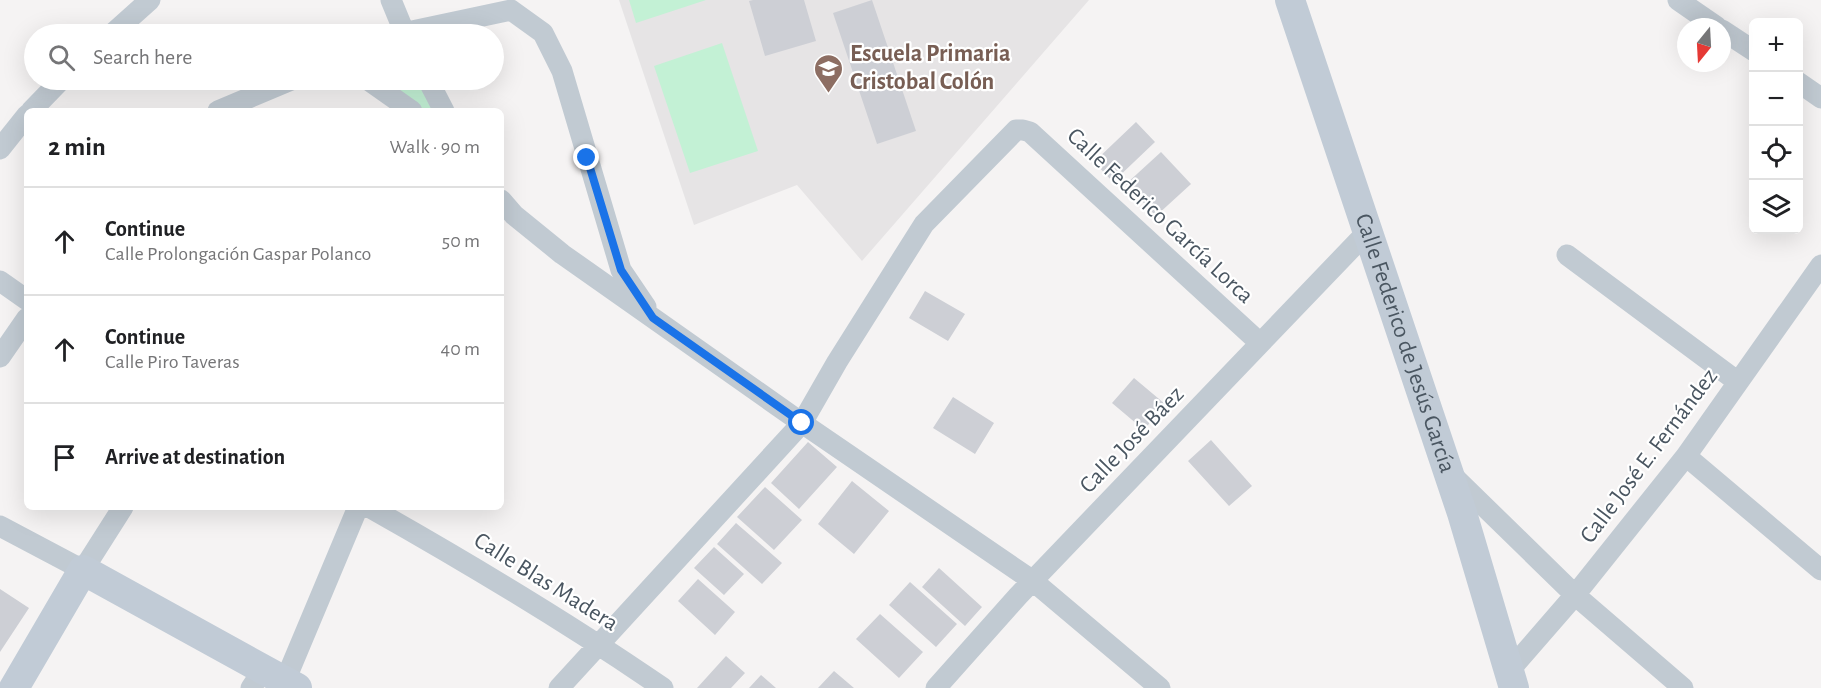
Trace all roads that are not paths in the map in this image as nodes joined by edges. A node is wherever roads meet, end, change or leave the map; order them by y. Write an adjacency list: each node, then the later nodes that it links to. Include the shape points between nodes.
1 (150, 0): 6 (street)
2 (391, 0): 7 (street)
3 (1290, 0): 24 (main road, Calle Federico de Jesús García)
4 (1678, 0): 5 (street)
5 (1705, 18)
6 (123, 24)
7 (399, 24)
8 (448, 24): 29 (street, via 511,10 543,33 562,71 621,270)
9 (1731, 36): 10 (street)
10 (1749, 48)
11 (1803, 85): 16 (street)
12 (51, 90): 17 (street)
13 (268, 90): 18 (street)
14 (383, 90): 19 (street)
15 (433, 90): 20 (street)
16 (1821, 98)
17 (34, 108)
18 (226, 108)
19 (408, 108)
20 (442, 108)
21 (24, 119): 22 (street)
22 (0, 149)
23 (504, 203): 29 (street, via 562,254)
24 (1368, 231): 31 (street, Calle José Báez); 36 (main road, Calle Federico de Jesús García)
25 (1568, 255): 33 (street)
26 (1821, 266): 33 (street, Calle José E. Fernández)
27 (0, 281): 28 (street)
28 (24, 298)
29 (653, 318): 34 (street)
30 (24, 322): 32 (street)
31 (1260, 343): 34 (street, Calle Federico García Lorca, via 1030,132 1016,130 924,224); 43 (street, Calle José Báez)
32 (0, 357)
33 (1738, 382): 35 (street, Calle José E. Fernández)
34 (802, 423): 43 (street); 45 (street)
35 (1686, 456): 42 (street); 44 (street, Calle José E. Fernández)
36 (1448, 471): 44 (street); 46 (main road, Calle Federico de Jesús García)
37 (121, 510): 41 (street)
38 (357, 510): 47 (street)
39 (374, 510): 45 (street, Calle Blas Madera)
40 (0, 526): 41 (street)
41 (83, 570): 47 (main road); 48 (main road)
42 (1821, 570)
43 (1033, 581): 51 (street, Calle José Báez); 52 (street)
44 (1575, 595): 46 (street, Calle José E. Fernández); 53 (street)
45 (600, 644): 49 (street); 50 (street, Calle Blas Madera)
46 (1512, 679)
47 (274, 682)
48 (14, 688)
49 (559, 688)
50 (663, 688)
51 (936, 688)
52 (1160, 688)
53 (1683, 688)

